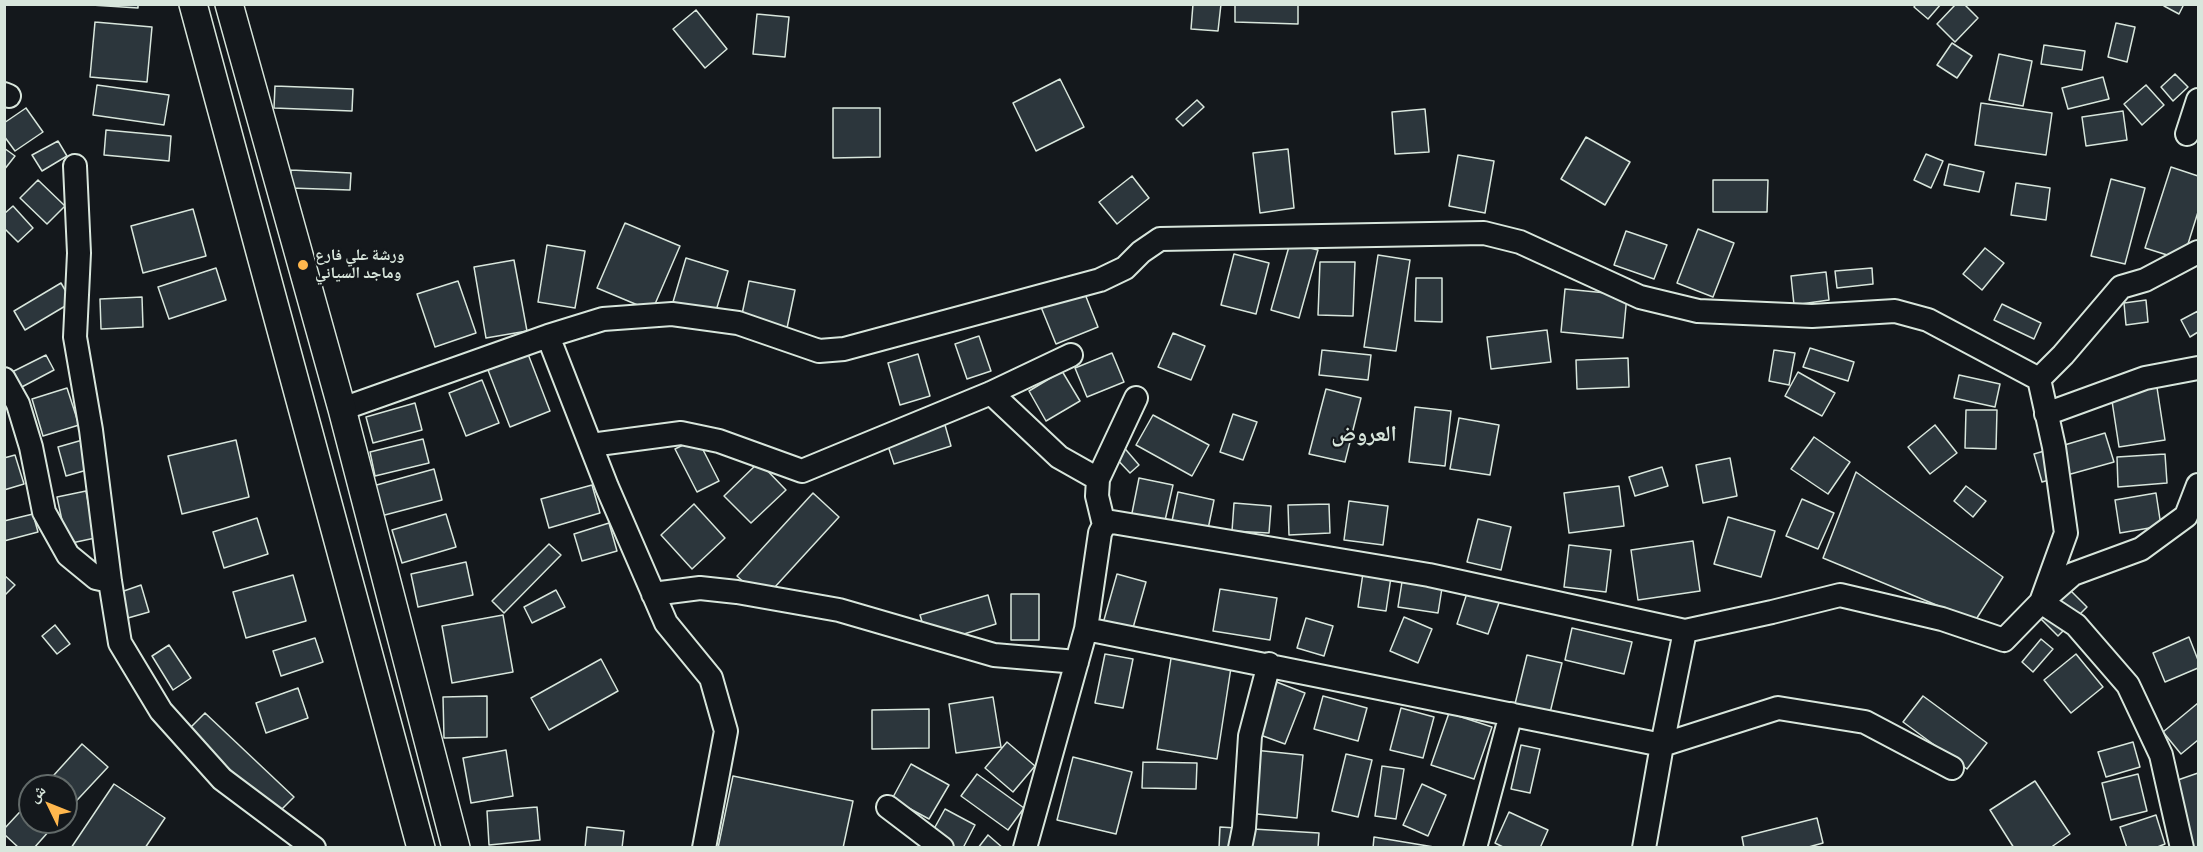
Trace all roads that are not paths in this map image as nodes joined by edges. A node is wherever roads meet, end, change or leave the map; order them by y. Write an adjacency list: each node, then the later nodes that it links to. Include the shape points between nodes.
1 (193, 4): 7 (main road)
2 (229, 4): 6 (main road)
3 (2199, 100): 4 (street)
4 (2187, 134)
5 (75, 166): 22 (street, via 79,253 75,338)
6 (278, 180): 7 (main road); 16 (main road)
7 (244, 191): 34 (main road)
8 (2199, 252): 13 (street, via 2145,280 2121,287)
9 (548, 336): 13 (street, via 603,319 672,314 738,323 819,351 844,349 1100,280 1125,268 1160,239 1484,233 1520,242 1640,297 1698,311 1812,316 1895,311 1928,320); 16 (street); 18 (street)
10 (1071, 355): 14 (street)
11 (2199, 368): 17 (street, via 2145,378)
12 (4, 379): 22 (street, via 31,447 44,512 68,555 96,578)
13 (2039, 379): 17 (street)
14 (991, 393): 18 (street, via 802,471 719,441 681,433); 19 (street, via 1059,457)
15 (1136, 398): 19 (street)
16 (342, 410): 35 (main road)
17 (2046, 414): 24 (street, via 2066,533)
18 (591, 445): 23 (street)
19 (1098, 479): 21 (street, via 1097,496)
20 (2199, 485): 24 (street, via 2186,516 2141,549 2073,574)
21 (1104, 525): 25 (street); 26 (street, via 1112,522 1429,575)
22 (110, 581): 33 (street, via 120,643 161,711 222,779)
23 (653, 594): 27 (street, via 700,588 737,592 839,610 994,655); 36 (street, via 666,623 711,678 726,730)
24 (2041, 602): 26 (street, via 2004,640 1942,619 1840,595); 42 (street, via 2076,625 2128,685 2161,755)
25 (1086, 628): 27 (street); 28 (street)
26 (1685, 631): 30 (street)
27 (1077, 662): 38 (street)
28 (1269, 664): 29 (street); 39 (street, via 1250,735)
29 (1511, 714): 30 (street); 40 (street)
30 (1662, 745): 31 (street, via 1778,708 1865,722); 41 (street)
31 (1952, 768)
32 (888, 807): 37 (street)
33 (314, 848)
34 (421, 848)
35 (456, 848)
36 (704, 848)
37 (942, 848)
38 (1025, 848)
39 (1240, 848)
40 (1475, 848)
41 (1644, 848)
42 (2182, 848)

